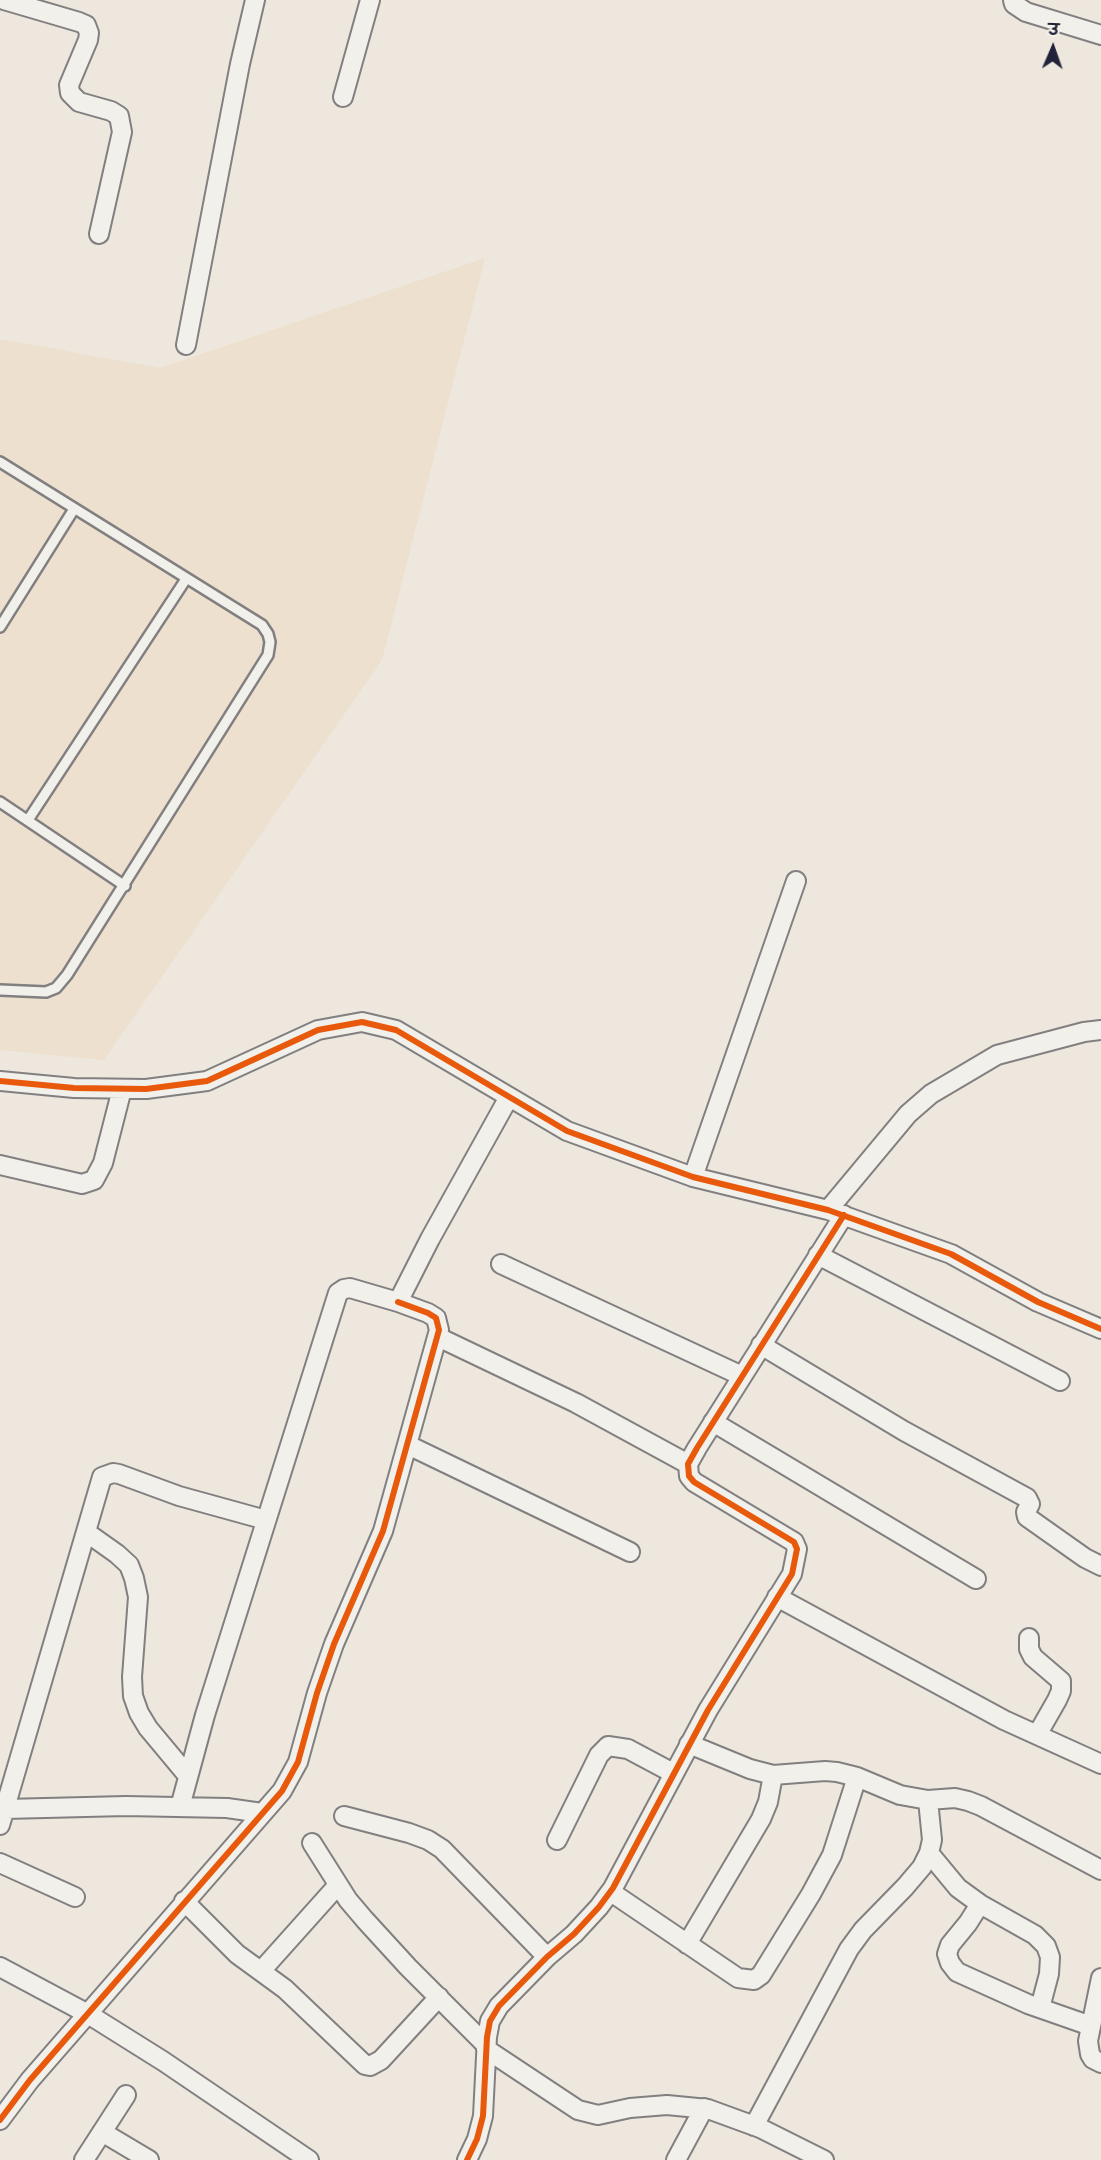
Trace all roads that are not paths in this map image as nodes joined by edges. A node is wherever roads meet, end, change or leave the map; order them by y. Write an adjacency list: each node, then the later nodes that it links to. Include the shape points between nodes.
1 (4, 0): 7 (street, via 86,25 88,40 69,85 70,93 79,102 119,116 122,132)
2 (255, 0): 8 (street)
3 (370, 0): 6 (street)
4 (1013, 0): 5 (street, via 1026,12)
5 (1101, 35)
6 (343, 97)
7 (99, 234)
8 (186, 345)
9 (0, 462): 10 (lane)
10 (74, 509): 11 (lane); 12 (lane)
11 (186, 579): 14 (lane); 16 (lane, via 262,625 270,642 268,655)
12 (0, 627)
13 (0, 802): 14 (lane)
14 (28, 820): 16 (lane)
15 (796, 881): 23 (street)
16 (125, 886): 17 (lane, via 56,988 46,992)
17 (0, 990)
18 (1101, 1030): 24 (street, via 997,1055 931,1094 908,1114)
19 (0, 1081): 20 (street)
20 (122, 1089): 21 (street, via 207,1081 318,1030 362,1022 396,1030); 22 (street, via 103,1163 94,1180 82,1184)
21 (509, 1097): 23 (street, via 567,1131); 27 (street)
22 (0, 1165)
23 (693, 1177): 24 (street)
24 (836, 1213): 25 (street); 28 (street, via 951,1254 1038,1302)
25 (818, 1255): 30 (street); 32 (street)
26 (501, 1264): 31 (street)
27 (399, 1302): 29 (street, via 436,1318); 36 (street, via 350,1288 338,1293)
28 (1101, 1329)
29 (438, 1337): 34 (street); 35 (street, via 576,1403)
30 (761, 1346): 31 (street); 39 (street, via 1027,1498 1027,1516)
31 (742, 1376): 33 (street)
32 (1060, 1381)
33 (713, 1422): 35 (street); 40 (street)
34 (408, 1445): 38 (street); 52 (street, via 383,1531 325,1671 298,1762 282,1791)
35 (688, 1464): 41 (street, via 694,1482 794,1542 797,1549 792,1574)
36 (266, 1520): 37 (street, via 112,1473 102,1477); 48 (street)
37 (86, 1532): 48 (street, via 129,1565 138,1597 133,1696 148,1728); 54 (street)
38 (630, 1552)
39 (1101, 1566)
40 (976, 1579)
41 (777, 1597): 43 (street); 44 (street)
42 (1029, 1638): 43 (street, via 1033,1657 1061,1681 1057,1700)
43 (1037, 1735): 45 (street)
44 (689, 1744): 46 (street); 47 (street)
45 (1101, 1764)
46 (673, 1773): 55 (street, via 628,1749 608,1746 599,1755); 61 (street)
47 (773, 1775): 49 (street, via 825,1771); 65 (street, via 761,1819)
48 (188, 1776): 51 (street)
49 (857, 1777): 50 (street, via 900,1795); 65 (street, via 832,1855 761,1974 754,1980 738,1977)
50 (928, 1800): 57 (street, via 932,1840); 59 (street, via 955,1798 981,1806)
51 (180, 1807): 52 (street); 54 (street)
52 (262, 1813): 63 (street)
53 (344, 1816): 66 (street, via 409,1833 442,1849)
54 (2, 1817)
55 (557, 1840)
56 (312, 1843): 60 (street)
57 (928, 1853): 64 (street, via 947,1877); 79 (street, via 905,1887 849,1949)
58 (0, 1863): 62 (street)
59 (1101, 1870)
60 (339, 1885): 68 (street); 70 (street, via 386,1944)
61 (611, 1892): 65 (street); 66 (street, via 574,1934)
62 (75, 1897)
63 (184, 1901): 68 (street, via 237,1954); 72 (street)
64 (980, 1904): 71 (street, via 1035,1935 1046,1946 1049,1974); 71 (street, via 950,1945 950,1963 969,1978)
65 (687, 1944)
66 (547, 1957): 74 (street, via 498,2006 490,2021)
67 (0, 1966): 72 (street)
68 (261, 1971): 70 (street, via 364,2065 370,2066 381,2060)
69 (1101, 1978): 73 (street)
70 (439, 1997): 74 (street)
71 (1040, 2008): 73 (street)
72 (88, 2013): 78 (street); 83 (street)
73 (1091, 2026): 75 (street, via 1090,2054)
74 (486, 2047): 77 (street, via 589,2114 658,2105); 84 (street, via 483,2116)
75 (1101, 2063)
76 (126, 2095): 80 (street)
77 (704, 2108): 79 (street); 85 (street)
78 (0, 2120)
79 (754, 2126): 86 (street)
80 (102, 2132): 81 (street); 82 (street)
81 (84, 2160)
82 (149, 2160)
83 (309, 2160)
84 (467, 2160)
85 (676, 2160)
86 (824, 2160)

